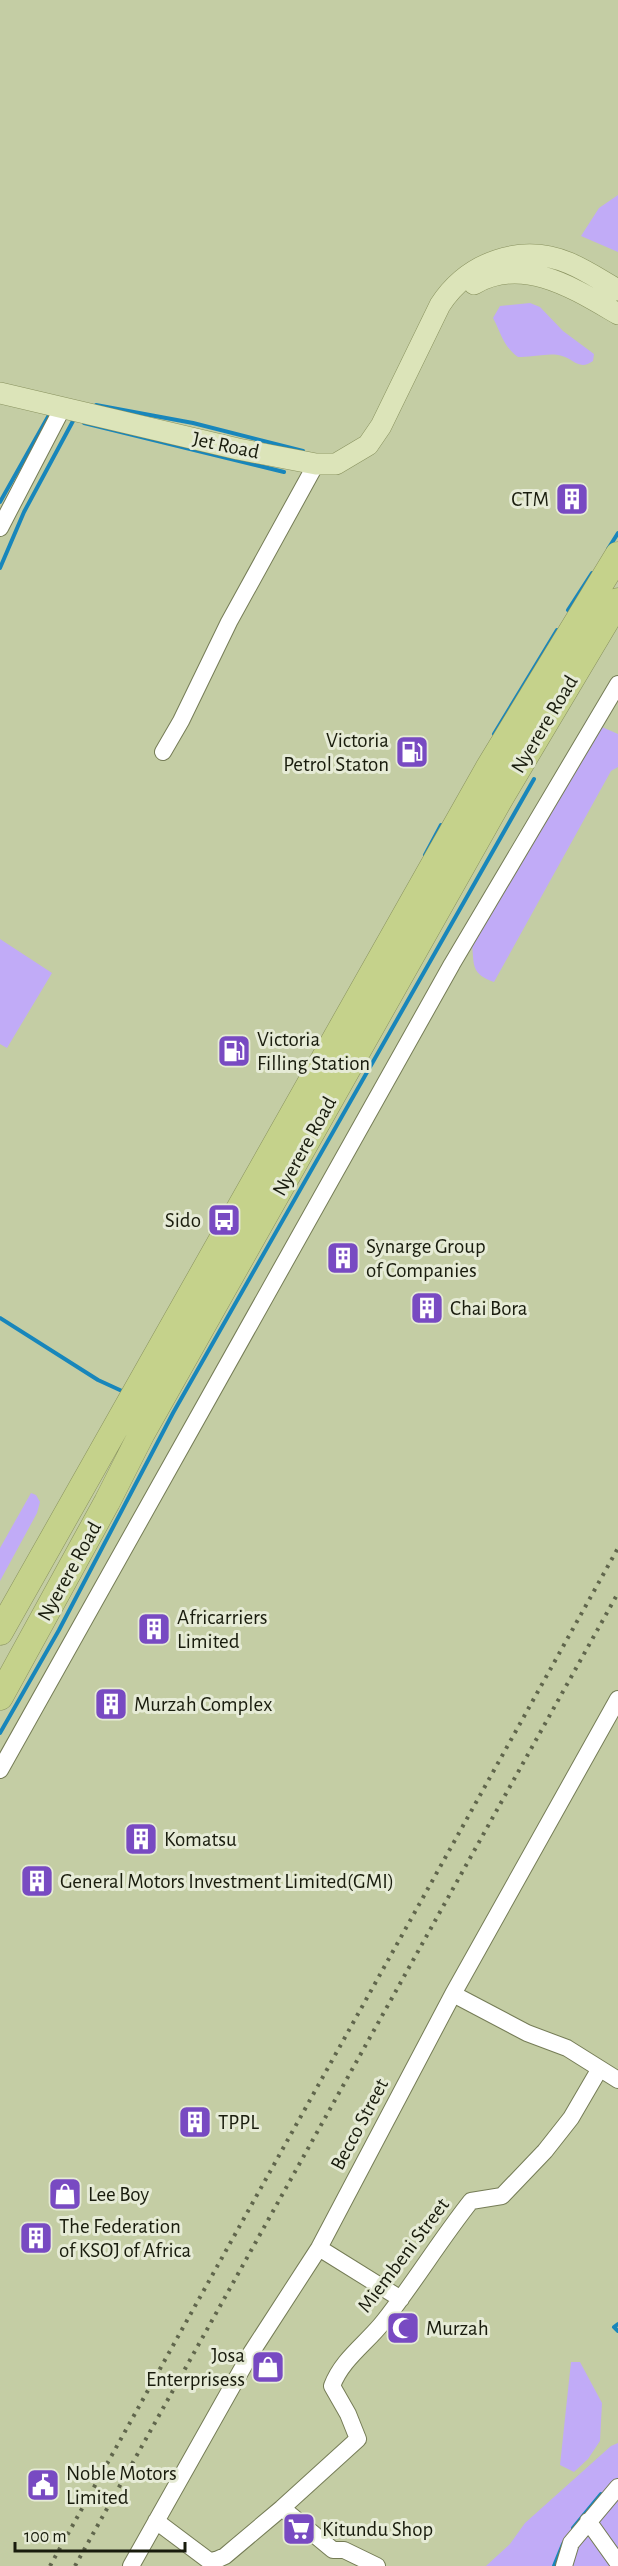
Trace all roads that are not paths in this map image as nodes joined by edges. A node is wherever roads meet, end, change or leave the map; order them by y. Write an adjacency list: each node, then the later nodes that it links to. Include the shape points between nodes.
1 (618, 290): 3 (main road, Jet Road, via 568,263 550,258 527,254 491,262 465,276 450,290)
2 (618, 314): 3 (main road, Jet Road, via 543,277 524,272 495,274 471,286 454,302)
3 (408, 372): 6 (main road, Jet Road, via 368,445 336,464)
4 (0, 393): 5 (main road, Jet Road)
5 (62, 409): 6 (main road, Jet Road); 7 (street)
6 (316, 464): 11 (street)
7 (0, 528)
8 (618, 555): 12 (highway, Nyerere Road, via 463,812)
9 (618, 601): 13 (highway, Nyerere Road, via 501,797 142,1433)
10 (618, 684): 15 (street, via 452,964)
11 (162, 752)
12 (0, 1632)
13 (0, 1697)
14 (618, 1699): 16 (street, Becco Street)
15 (0, 1770)
16 (453, 1994): 17 (street, via 527,2033 567,2048); 19 (street, Becco Street)
17 (599, 2070): 18 (street); 20 (street, Miembeni Street, via 571,2118 545,2151 502,2196 471,2201)
18 (618, 2080)
19 (319, 2248): 20 (street); 23 (street, Becco Street, via 251,2353)
20 (401, 2299): 22 (street, Miembeni Street, via 358,2346 332,2385 358,2439)
21 (618, 2487): 24 (street)
22 (282, 2508): 23 (street, via 214,2561); 27 (street, via 333,2550 344,2550)
23 (156, 2521): 26 (street, Becco Street)
24 (588, 2521): 25 (street); 28 (street, via 571,2543)
25 (618, 2563)
26 (131, 2566)
27 (377, 2566)
28 (564, 2566)

